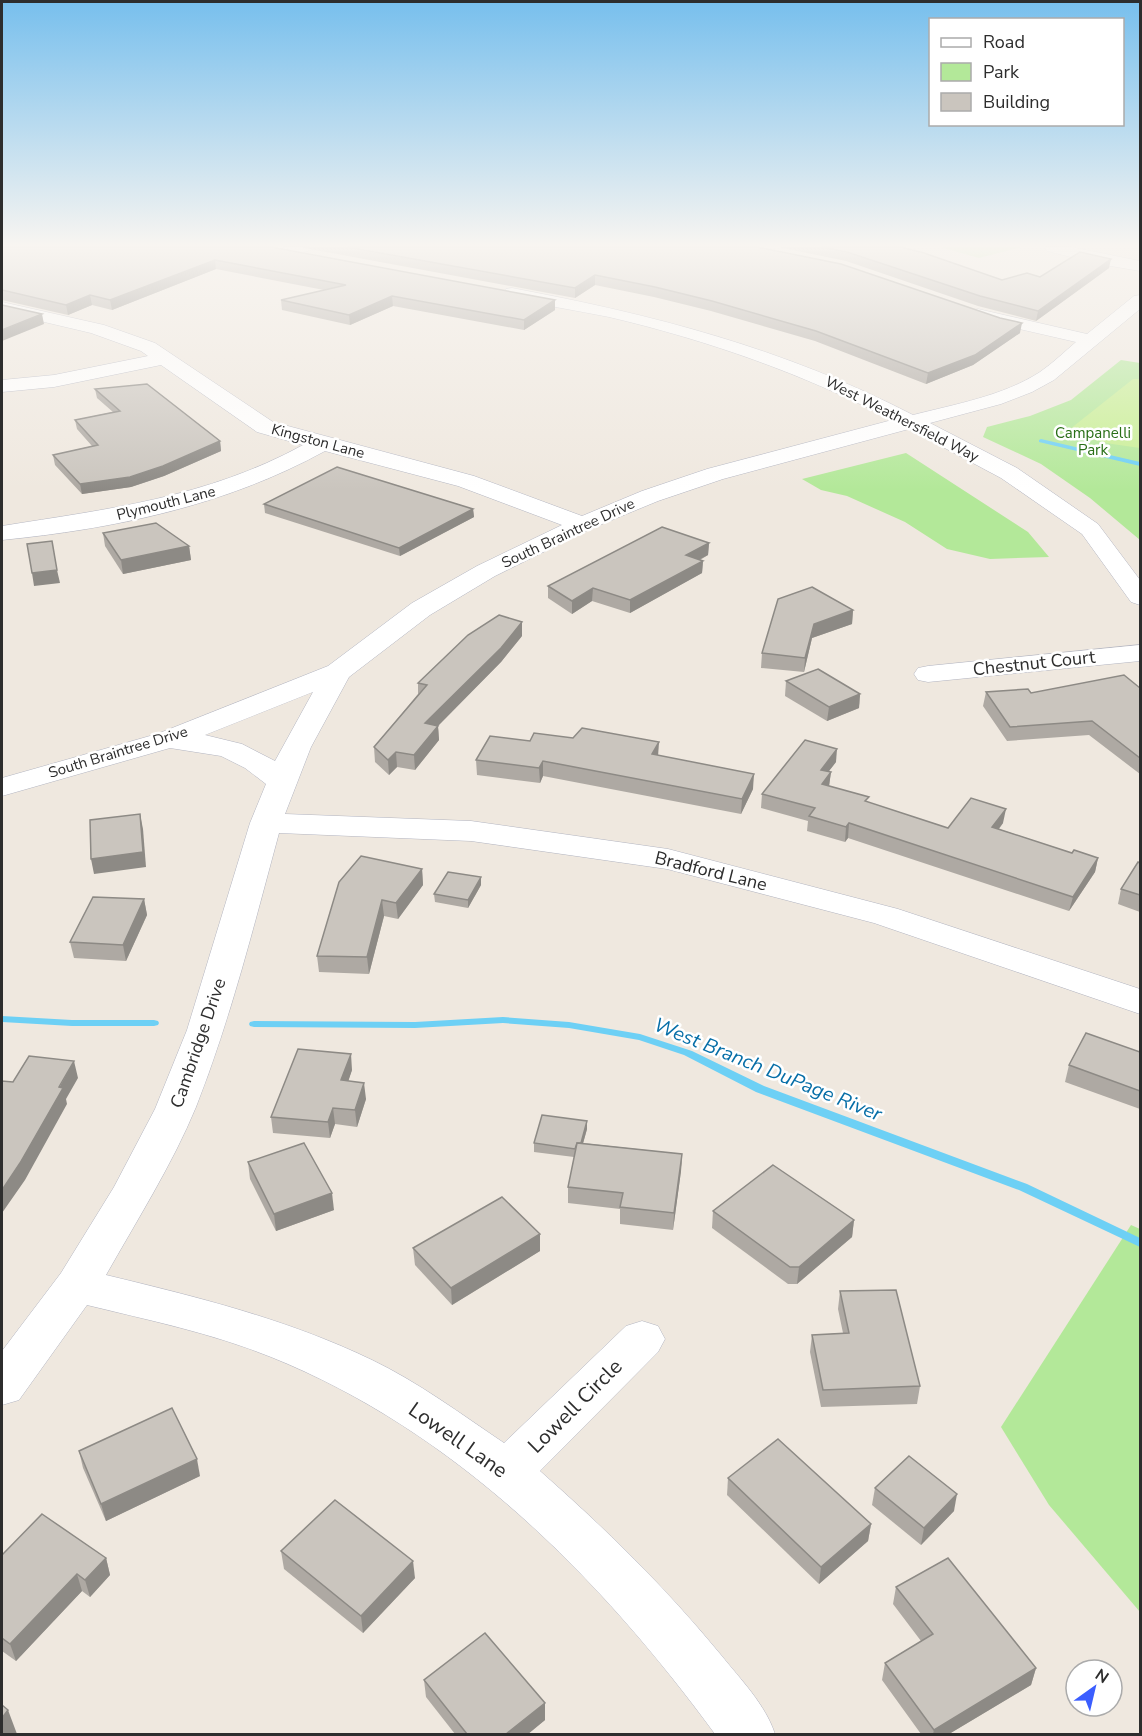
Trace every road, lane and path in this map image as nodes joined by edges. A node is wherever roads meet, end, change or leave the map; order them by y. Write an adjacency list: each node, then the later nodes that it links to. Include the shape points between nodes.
1 (88, 328): 6 (street, Kingston Lane, via 125,337)
2 (671, 328): 8 (street, West Weathersfield Way, via 728,344 826,380)
3 (1034, 328): 5 (street)
4 (1112, 328): 5 (street, South Braintree Drive)
5 (1090, 340): 8 (street, South Braintree Drive, via 1047,376 1025,388)
6 (166, 358): 7 (street, via 63,379); 9 (street, Kingston Lane, via 265,427)
7 (2, 386)
8 (910, 422): 10 (street, South Braintree Drive, via 715,474); 12 (street, West Weathersfield Way, via 1009,473 1090,529)
9 (322, 444): 10 (street, Kingston Lane, via 466,481); 11 (street, Plymouth Lane, via 265,473 188,500 140,512)
10 (582, 524): 14 (street, South Braintree Drive, via 486,571 421,609)
11 (2, 533)
12 (1140, 597)
13 (1140, 653): 15 (street, Chestnut Court)
14 (338, 672): 16 (street, South Braintree Drive); 17 (street, Cambridge Drive, via 296,747)
15 (928, 674)
16 (167, 740): 17 (street, via 214,745 241,753 263,764); 18 (street, South Braintree Drive)
17 (282, 782): 19 (street, Cambridge Drive)
18 (2, 787)
19 (266, 823): 20 (street, Bradford Lane, via 471,831 668,858 885,916); 21 (street, Cambridge Drive, via 206,1030 175,1109 132,1194)
20 (1140, 1002)
21 (77, 1285): 23 (street, Cambridge Drive); 24 (street, Lowell Lane, via 214,1319 286,1343 357,1374)
22 (642, 1339): 24 (street, Lowell Circle)
23 (2, 1386)
24 (507, 1473): 25 (street, Lowell Lane, via 573,1532 658,1619)
25 (747, 1734)

